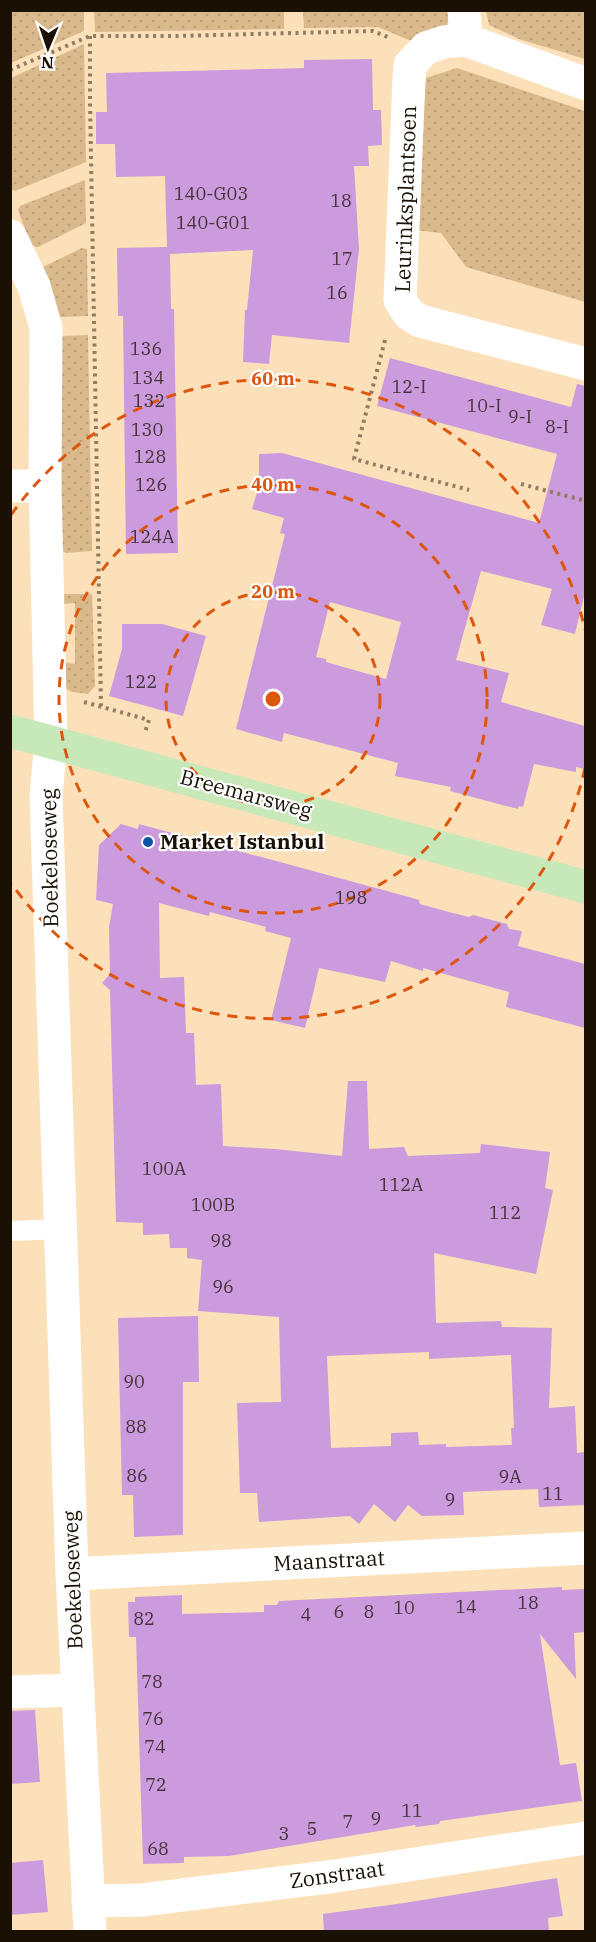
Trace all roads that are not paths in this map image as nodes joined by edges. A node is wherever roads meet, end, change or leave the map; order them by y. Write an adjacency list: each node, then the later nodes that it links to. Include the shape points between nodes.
1 (465, 25): 2 (street); 4 (street, Leurinksplantsoen, via 444,42 426,48 410,65 400,300 420,321)
2 (585, 84)
3 (10, 236): 6 (street, Boekeloseweg, via 34,286 46,328)
4 (585, 364)
5 (10, 486): 6 (street)
6 (45, 486): 8 (street, Boekeloseweg)
7 (10, 731): 8 (main road, Breemarsweg)
8 (51, 742): 9 (main road, Breemarsweg); 10 (street, Boekeloseweg, via 46,796)
9 (585, 887)
10 (61, 1229): 11 (lane); 13 (street, Boekeloseweg)
11 (10, 1231)
12 (585, 1548): 13 (street, Maanstraat)
13 (72, 1574): 14 (street, Boekeloseweg)
14 (78, 1690): 15 (street); 17 (street, Boekeloseweg)
15 (10, 1692)
16 (585, 1838): 17 (street, Zonstraat, via 336,1876 142,1900)
17 (89, 1916)

